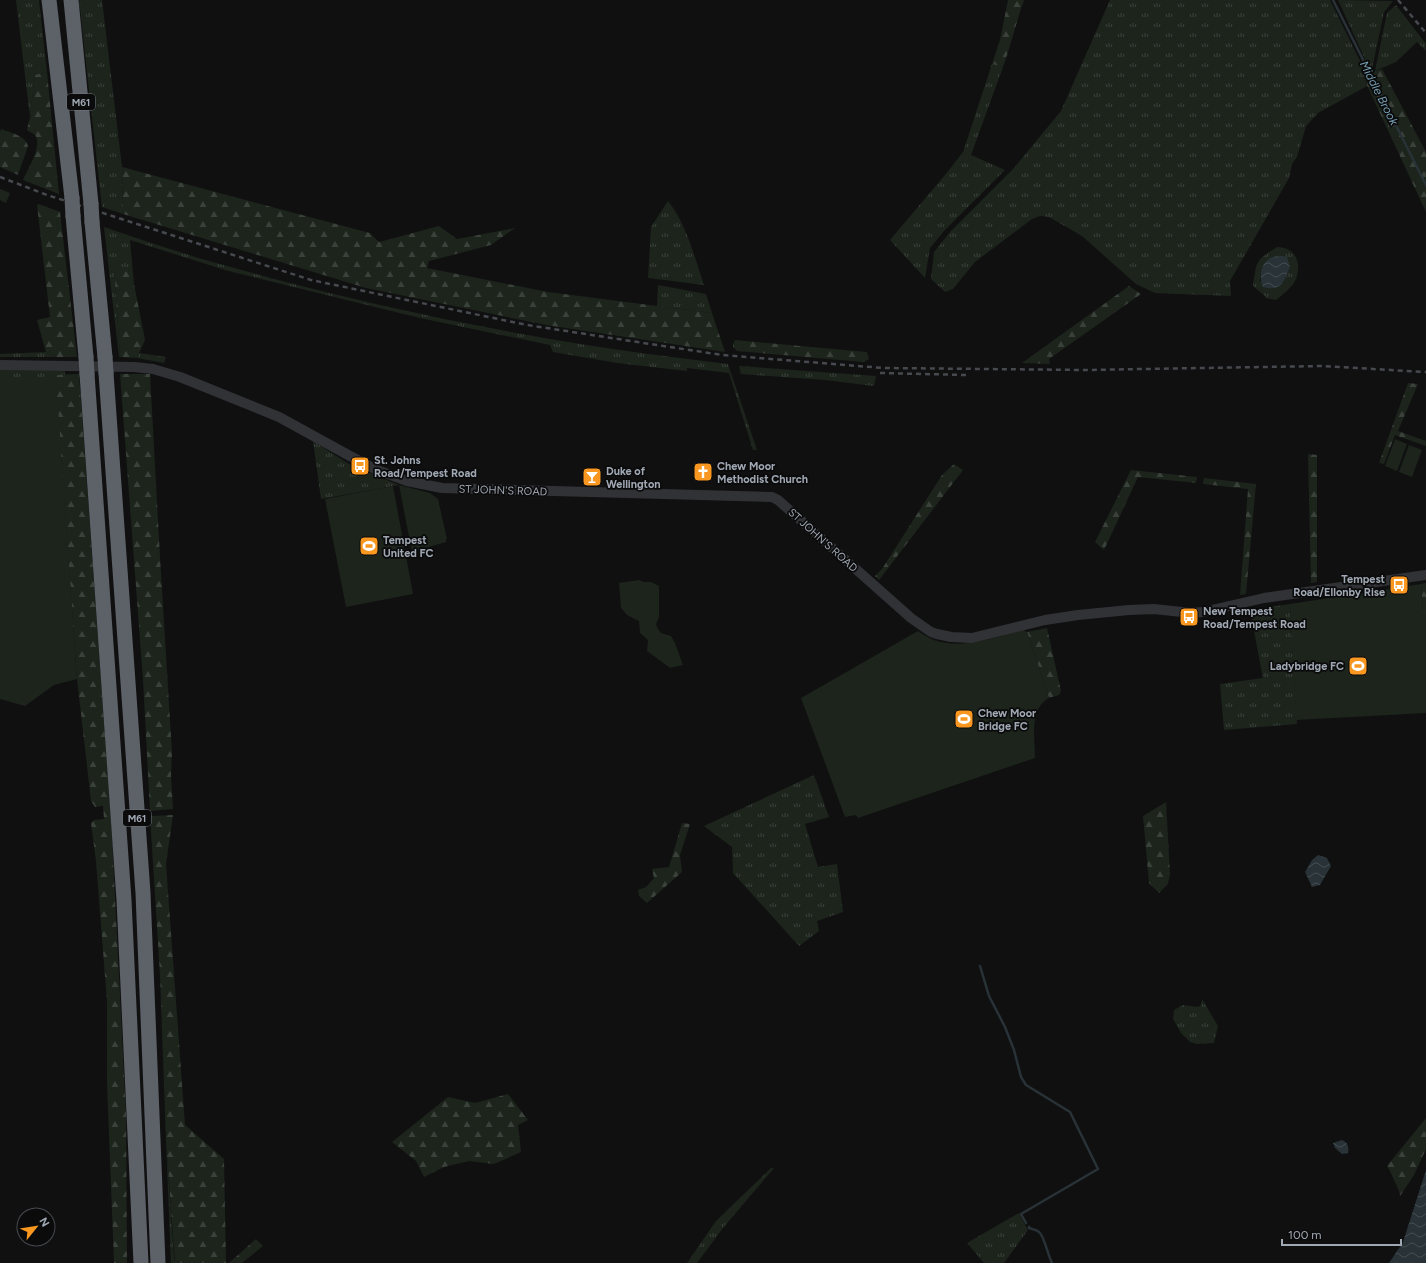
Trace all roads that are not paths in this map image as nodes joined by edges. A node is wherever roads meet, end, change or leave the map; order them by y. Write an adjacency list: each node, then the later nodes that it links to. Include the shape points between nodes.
1 (49, 0): 3 (highway, M61, bridge, via 72,198)
2 (70, 0): 9 (highway, M61, bridge, via 105,357 143,893)
3 (80, 361): 4 (street, ST JOHN'S ROAD); 5 (street, ST JOHN'S ROAD, via 153,369 180,377 278,417 377,470 407,481 442,488 772,497 911,618 931,632 951,637 972,638 1051,619 1093,614 1154,609 1202,612 1264,598); 6 (highway, M61, bridge, via 87,374 124,900)
4 (0, 365)
5 (1426, 574)
6 (139, 1210): 7 (highway, M61); 8 (highway, M61)
7 (137, 1263)
8 (141, 1263)
9 (158, 1263)

